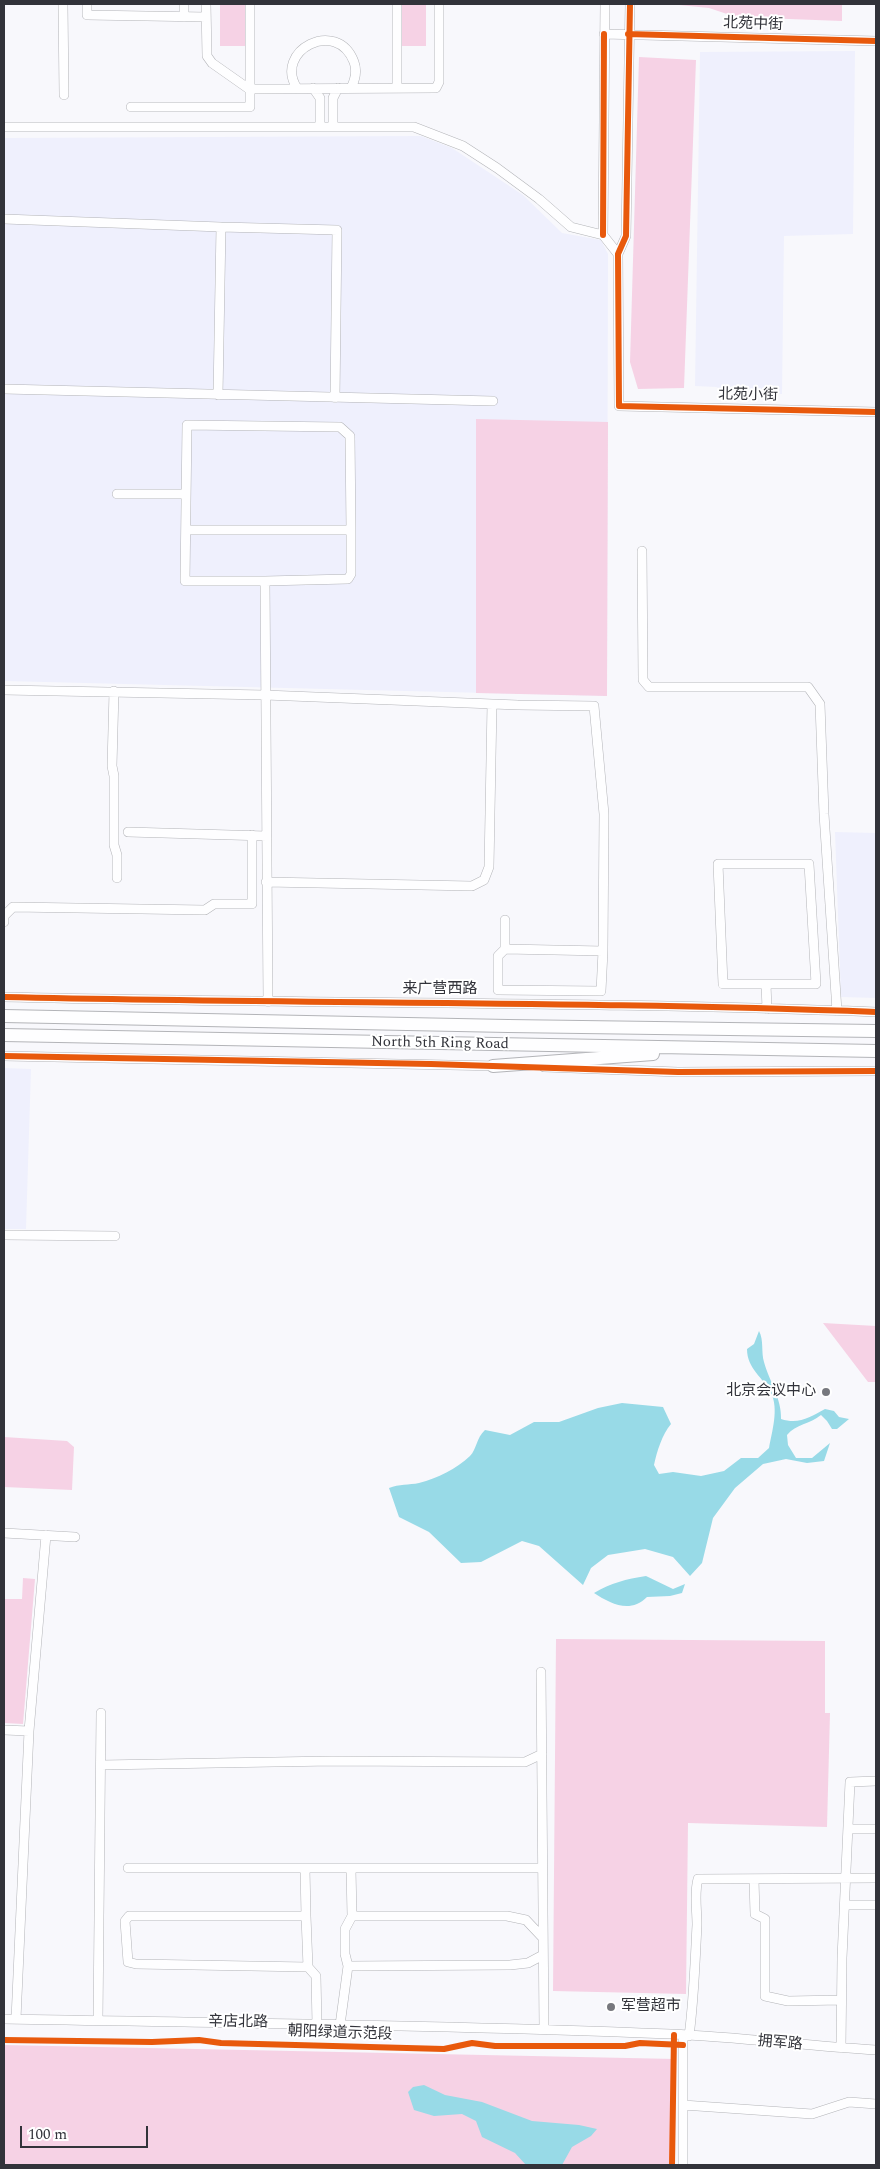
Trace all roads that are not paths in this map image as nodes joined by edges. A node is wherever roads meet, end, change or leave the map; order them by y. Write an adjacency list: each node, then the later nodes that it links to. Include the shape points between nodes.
1 (63, 4): 21 (street)
2 (87, 4): 10 (street, via 87,15)
3 (184, 4): 10 (street)
4 (206, 4): 11 (street)
5 (250, 4): 20 (street)
6 (397, 4): 19 (street)
7 (439, 4): 19 (street, via 439,82 436,88)
8 (605, 4): 12 (street)
9 (630, 4): 13 (street)
10 (184, 17): 11 (street)
11 (206, 17): 20 (street, via 207,56)
12 (604, 34): 13 (street, 北苑中街); 28 (street)
13 (628, 34): 14 (street, 北苑中街); 29 (street, via 626,236)
14 (876, 41)
15 (297, 88): 16 (street); 18 (street, via 292,74 297,54 305,46 325,40 335,42 351,56 355,66); 20 (street)
16 (313, 88): 17 (street); 23 (street, via 320,98)
17 (338, 88): 18 (street); 24 (street, via 333,98)
18 (351, 88): 19 (street)
19 (398, 88)
20 (249, 89): 22 (street, via 250,107)
21 (64, 95)
22 (130, 107)
23 (320, 125): 24 (street); 25 (street)
24 (333, 125): 28 (street, via 414,126 463,146 539,199 571,227)
25 (4, 127)
26 (4, 219): 27 (street)
27 (222, 227): 31 (street); 32 (street, via 337,230)
28 (604, 235): 29 (street)
29 (618, 254): 34 (street, 北苑小街, via 619,406)
30 (4, 389): 31 (street)
31 (218, 395): 32 (street)
32 (335, 398): 33 (street)
33 (493, 401)
34 (876, 412)
35 (117, 494): 36 (street)
36 (186, 494): 37 (street); 38 (street, via 187,425 340,426 350,436)
37 (186, 530): 38 (street); 40 (street, via 185,581)
38 (351, 530): 40 (street, via 351,574 348,579)
39 (642, 552): 62 (street, via 643,680 649,687 808,687 820,704)
40 (265, 581): 43 (street)
41 (4, 690): 42 (street)
42 (114, 691): 43 (street); 48 (street, via 112,766)
43 (264, 696): 44 (street); 47 (street)
44 (492, 704): 49 (street, via 489,867 484,880 472,886); 55 (street, via 594,706 604,814)
45 (128, 832): 46 (street)
46 (252, 835): 47 (street); 50 (street)
47 (266, 836): 49 (street)
48 (117, 878)
49 (266, 882): 51 (street)
50 (252, 904): 51 (street); 53 (street, via 214,904 205,910 13,907 4,916)
51 (266, 904): 59 (street)
52 (505, 920): 54 (street)
53 (4, 922)
54 (505, 949): 55 (street); 57 (street, via 498,956 498,990)
55 (603, 951): 57 (street, via 601,991)
56 (766, 984): 56 (street, via 816,984 810,864 718,864 723,984); 61 (street)
57 (543, 990): 60 (street)
58 (4, 997): 59 (street, 来广营西路)
59 (268, 1002): 60 (street, 来广营西路)
60 (542, 1003): 61 (street, 来广营西路)
61 (767, 1009): 62 (street, 来广营西路)
62 (837, 1011): 63 (street, 来广营西路)
63 (876, 1012)
64 (4, 1016): 65 (highway, North 5th Ring Road)
65 (876, 1030)
66 (4, 1035): 67 (highway, North 5th Ring Road)
67 (715, 1048): 68 (highway, North 5th Ring Road); 70 (highway)
68 (876, 1051)
69 (4, 1056): 70 (street)
70 (492, 1066): 71 (street, via 678,1072)
71 (876, 1071)
72 (4, 1235): 73 (street)
73 (115, 1236)
74 (4, 1533): 75 (street)
75 (46, 1535): 76 (street); 80 (street)
76 (75, 1537)
77 (541, 1672): 81 (street)
78 (101, 1713): 82 (street)
79 (4, 1730): 80 (street)
80 (29, 1731): 103 (street)
81 (542, 1754): 82 (street, via 525,1762); 88 (street)
82 (101, 1765): 104 (street)
83 (876, 1781): 84 (street, via 850,1782)
84 (849, 1829): 85 (street); 90 (street)
85 (876, 1829)
86 (128, 1868): 87 (street)
87 (305, 1868): 89 (street); 95 (street)
88 (542, 1868): 89 (street); 97 (street)
89 (351, 1869): 96 (street)
90 (845, 1878): 91 (street); 92 (street); 94 (street)
91 (876, 1878)
92 (754, 1880): 101 (street, via 755,1914 765,1919 765,1996 788,2001); 108 (street, via 698,1879 694,1994)
93 (876, 1904): 94 (street)
94 (845, 1905): 101 (street)
95 (306, 1916): 100 (street); 100 (street, via 129,1916 125,1921 128,1962)
96 (352, 1916): 97 (street, via 507,1916 526,1920); 99 (street, via 345,1929)
97 (543, 1938): 98 (street)
98 (543, 1955): 99 (street, via 528,1963); 107 (street)
99 (348, 1966): 106 (street)
100 (308, 1967): 105 (street, via 316,1976)
101 (841, 2000): 109 (street)
102 (4, 2019): 103 (street, 辛店北路)
103 (16, 2019): 104 (street, 辛店北路)
104 (98, 2020): 105 (street, 辛店北路)
105 (317, 2025): 106 (street, 辛店北路)
106 (340, 2025): 107 (street, 辛店北路)
107 (544, 2029): 108 (street, 辛店北路)
108 (686, 2036): 109 (street, 拥军路); 112 (street)
109 (841, 2048): 110 (street, 拥军路)
110 (876, 2050)
111 (876, 2104): 112 (street, via 850,2102 812,2114)
112 (684, 2105): 113 (street)
113 (683, 2165)

